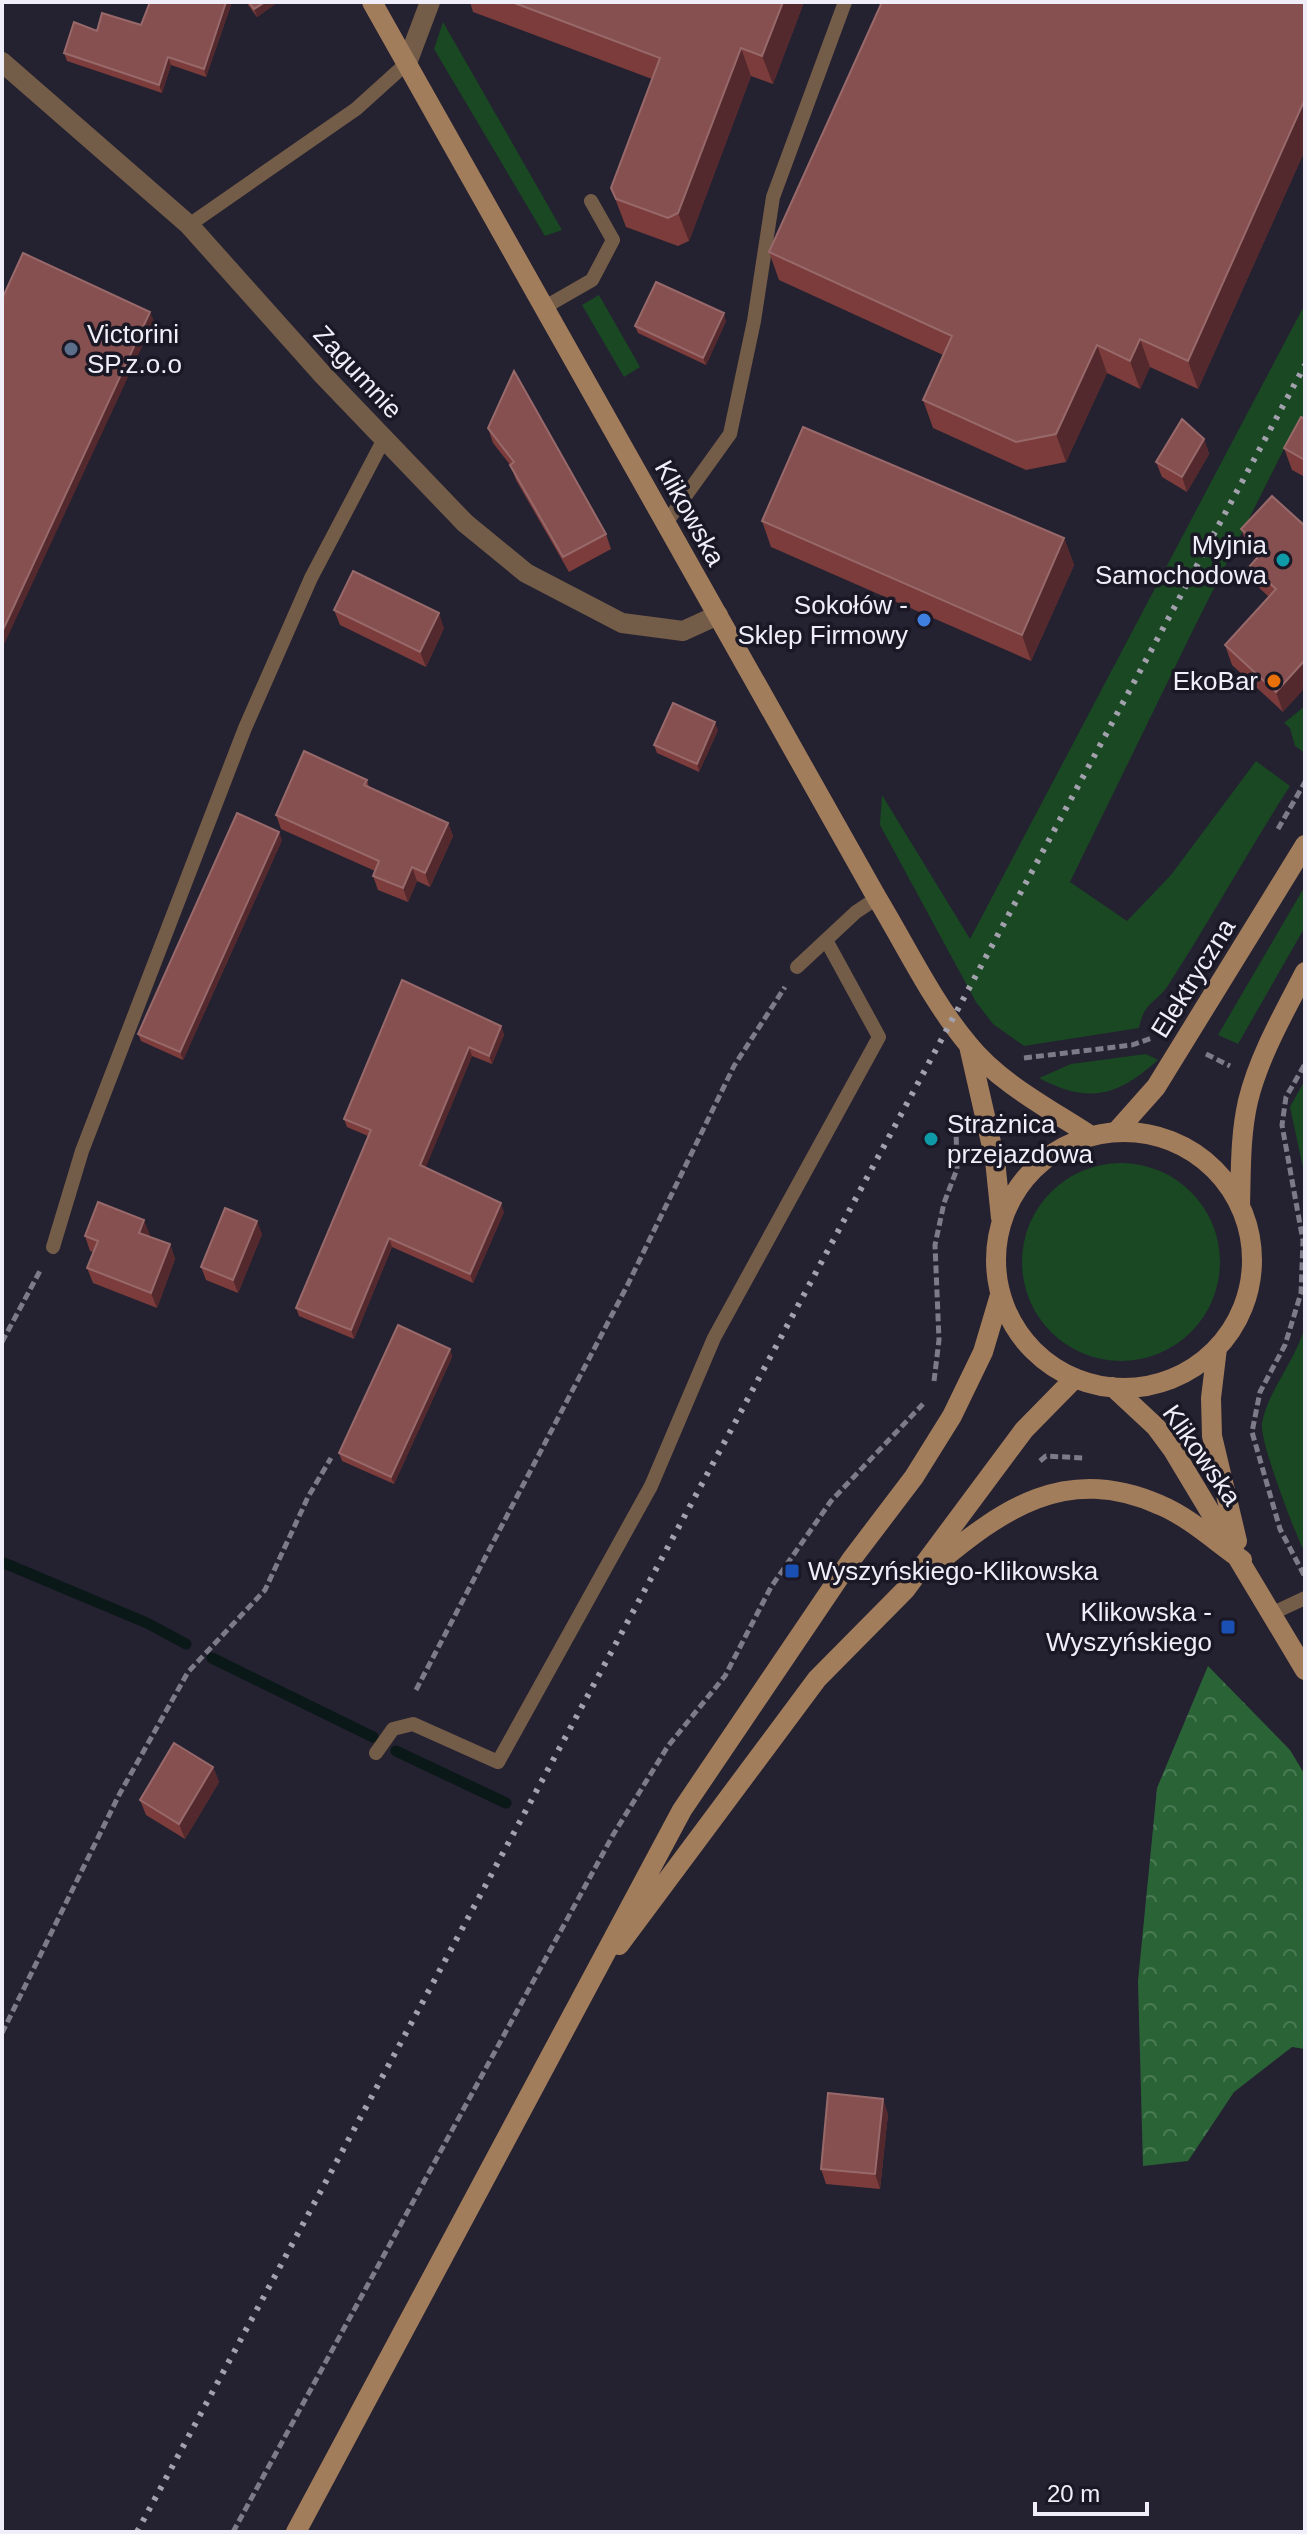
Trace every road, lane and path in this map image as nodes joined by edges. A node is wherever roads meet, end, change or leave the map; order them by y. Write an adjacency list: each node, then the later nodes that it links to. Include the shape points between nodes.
1 (372, 2): 5 (main road, Klikowska)
2 (430, 2): 5 (street)
3 (845, 2): 10 (lane, via 773,197 730,434)
4 (2, 62): 7 (street, Zagumnie)
5 (407, 63): 7 (lane, via 356,109); 8 (main road, Klikowska)
6 (591, 201): 8 (lane, via 613,240 592,280)
7 (189, 225): 9 (street, Zagumnie)
8 (545, 307): 10 (main road, Klikowska)
9 (384, 439): 11 (street, Zagumnie, via 465,523 526,573 594,609 622,623 683,631); 30 (lane, via 311,578 245,728 82,1151)
10 (666, 523): 11 (main road, Klikowska)
11 (718, 615): 15 (main road, Klikowska)
12 (1305, 782): 13 (path)
13 (1274, 836)
14 (1305, 845): 19 (main road, Elektryczna)
15 (877, 898): 16 (lane); 20 (main road, Klikowska)
16 (826, 940): 17 (lane); 46 (lane, via 879,1037 714,1338 651,1486 506,1748 498,1762 413,1724 393,1729)
17 (797, 967): 45 (path, via 734,1066 628,1284)
18 (1305, 972): 23 (main road)
19 (1184, 1042): 21 (path, via 1162,1030 1132,1045); 23 (path); 26 (main road, Elektryczna, via 1156,1087)
20 (969, 1046): 27 (main road, Klikowska, via 1014,1085); 29 (main road, Klikowska, via 995,1160)
21 (1026, 1056)
22 (1305, 1064): 24 (path)
23 (1255, 1079): 24 (path); 28 (main road, via 1244,1124)
24 (1286, 1097): 40 (path, via 1282,1125 1304,1269 1295,1319 1260,1392 1252,1432 1280,1529)
25 (958, 1121): 36 (path, via 957,1169 935,1245 939,1340)
26 (1116, 1132): 27 (main road); 28 (main road, via 1142,1133 1189,1150 1227,1183)
27 (1091, 1136): 29 (main road, via 1045,1158 1012,1196)
28 (1240, 1206): 33 (main road, via 1252,1255 1251,1280 1233,1328)
29 (1002, 1220): 31 (main road, via 996,1245)
30 (53, 1247): 32 (path)
31 (1000, 1295): 34 (main road, via 1017,1330 1042,1359); 47 (main road, via 983,1352 952,1416 728,1738 682,1810)
32 (2, 1342)
33 (1217, 1348): 35 (main road, via 1200,1363 1158,1383); 39 (main road, Klikowska, via 1212,1436)
34 (1075, 1378): 35 (main road); 41 (main road, via 1024,1430)
35 (1113, 1387): 39 (main road, Klikowska, via 1165,1438)
36 (931, 1389)
37 (928, 1398): 49 (path, via 831,1501 771,1587 725,1676 668,1746 613,1835)
38 (331, 1458): 48 (path, via 265,1590 188,1672 119,1795)
39 (1242, 1560): 41 (main road, via 1162,1505 1111,1490 1078,1491 1009,1508); 43 (main road, Klikowska)
40 (1305, 1576)
41 (905, 1590): 47 (main road, via 817,1679)
42 (1305, 1598): 43 (lane)
43 (1273, 1613): 44 (main road, Klikowska)
44 (1305, 1670)
45 (416, 1690)
46 (376, 1753)
47 (587, 1986): 50 (main road)
48 (2, 2033)
49 (233, 2532)
50 (296, 2532)

